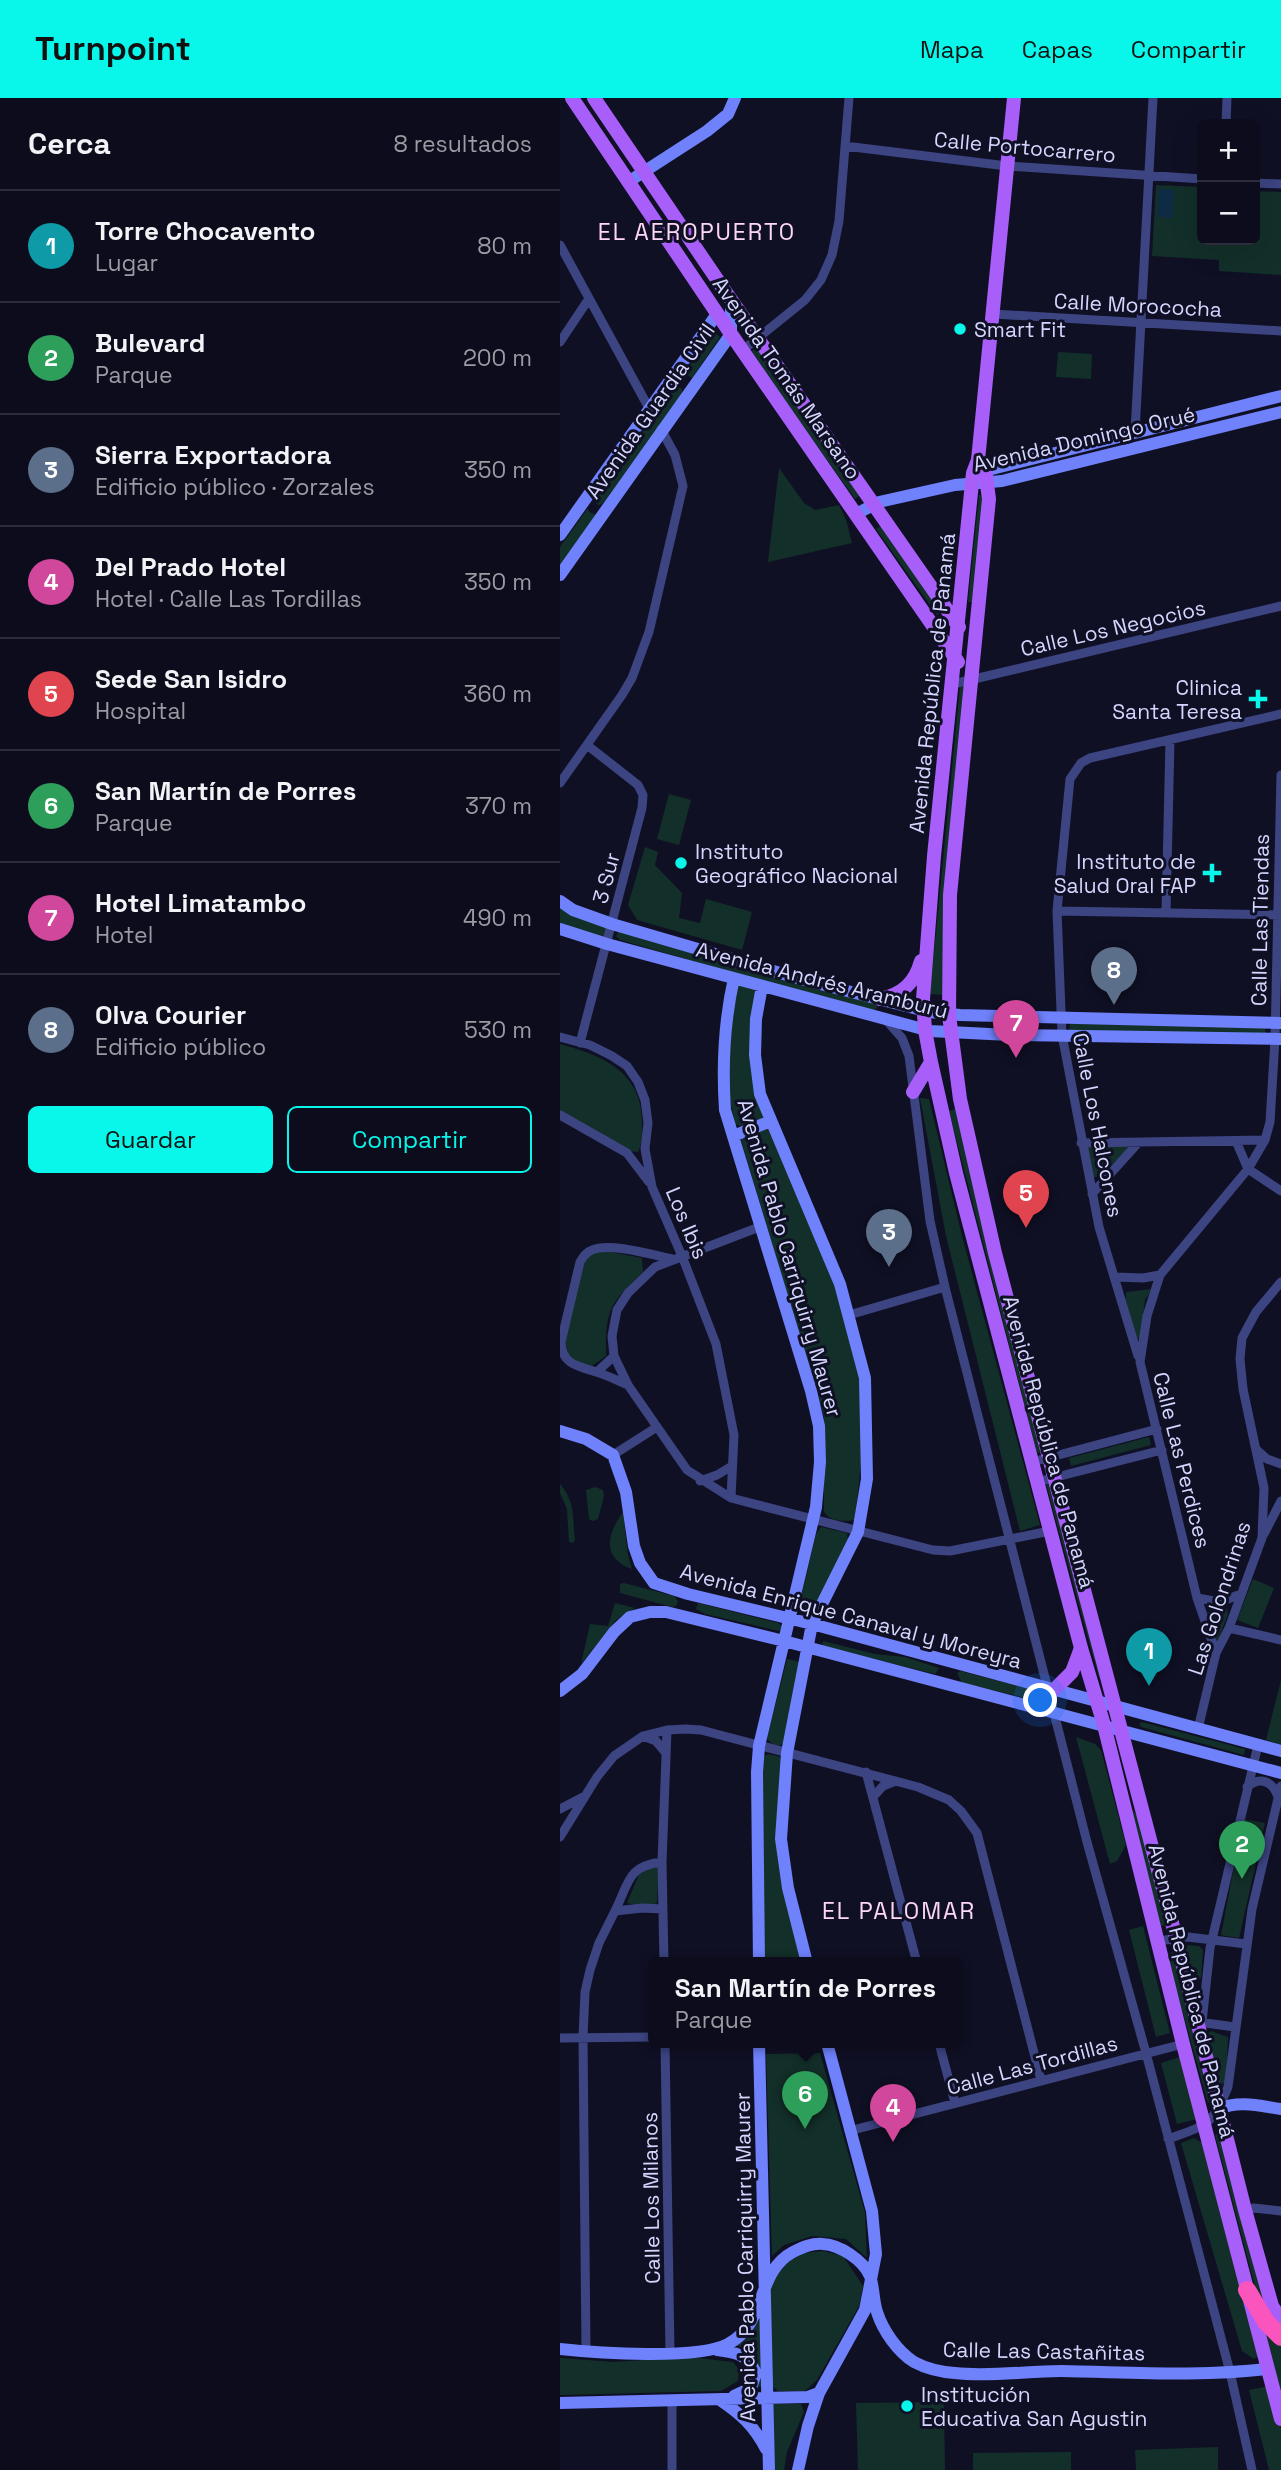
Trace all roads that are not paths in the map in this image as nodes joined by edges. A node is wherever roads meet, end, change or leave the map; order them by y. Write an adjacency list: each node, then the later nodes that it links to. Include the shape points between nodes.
1 (572, 98): 14 (main road, Avenida Tomás Marsano)
2 (594, 98): 11 (main road, Avenida Tomás Marsano)
3 (735, 98): 11 (main road, via 728,114 708,131)
4 (849, 98): 9 (street)
5 (1014, 98): 10 (main road, Avenida República de Panamá)
6 (1153, 98): 12 (street)
7 (1227, 98): 8 (street)
8 (1226, 119)
9 (845, 146): 10 (street, Calle Portocarrero); 25 (street, via 839,221 821,280 805,300)
10 (1007, 166): 12 (street, Calle Portocarrero); 21 (main road, Avenida República de Panamá)
11 (643, 171): 14 (main road); 18 (main road, Avenida Tomás Marsano)
12 (1150, 176): 13 (street, Calle Portocarrero); 22 (street)
13 (1197, 179)
14 (628, 182): 20 (main road, Avenida Tomás Marsano)
15 (1260, 183): 16 (street)
16 (1281, 184)
17 (560, 245): 19 (street)
18 (731, 299): 24 (main road, Avenida Guardia Civil); 25 (main road, Avenida Tomás Marsano)
19 (588, 300): 26 (street); 31 (street)
20 (717, 314): 24 (main road, Avenida Tomás Marsano); 28 (main road, Avenida Guardia Civil)
21 (993, 314): 22 (street, Calle Morococha); 35 (main road, Avenida República de Panamá)
22 (1141, 323): 23 (street, Calle Morococha); 34 (street)
23 (1281, 331)
24 (731, 334): 27 (main road, Avenida Tomás Marsano); 29 (main road, Avenida Guardia Civil)
25 (759, 337): 27 (street); 37 (main road, Avenida Tomás Marsano)
26 (560, 342)
27 (743, 350): 39 (main road, Avenida Tomás Marsano)
28 (667, 386): 29 (main road, via 683,380); 31 (main road, Avenida Guardia Civil)
29 (686, 395): 33 (main road, Avenida Guardia Civil)
30 (1281, 396): 34 (main road, Avenida Domingo Orué)
31 (650, 410): 36 (main road, Avenida Guardia Civil)
32 (1281, 412): 35 (main road, Avenida Domingo Orué)
33 (662, 429): 38 (main road, Avenida Guardia Civil); 52 (street, via 683,486 680,505 649,632 632,678)
34 (1135, 432): 35 (main road, Avenida Domingo Orué)
35 (979, 474): 37 (main road, Avenida Domingo Orué, via 955,485); 42 (main road, Avenida República de Panamá); 46 (main road, Avenida República de Panamá, via 989,499)
36 (586, 501): 38 (main road, via 593,511); 40 (main road, Avenida Guardia Civil)
37 (875, 504): 39 (main road, Avenida Domingo Orué); 43 (main road, Avenida Tomás Marsano)
38 (604, 512): 41 (main road, Avenida Guardia Civil)
39 (856, 514): 47 (main road, Avenida Tomás Marsano)
40 (560, 535)
41 (560, 575)
42 (964, 576): 43 (main road, via 950,587); 45 (main road, Avenida República de Panamá)
43 (932, 586): 45 (main road, Avenida Tomás Marsano)
44 (1281, 606): 48 (street, Calle Los Negocios)
45 (959, 626): 46 (main road, Avenida Tomás Marsano); 47 (main road, Avenida República de Panamá)
46 (975, 650): 48 (main road, Avenida República de Panamá)
47 (956, 658): 48 (main road, Avenida Tomás Marsano); 49 (main road, Avenida República de Panamá)
48 (972, 680): 49 (street, Calle Los Negocios); 67 (main road, Avenida República de Panamá, via 950,895)
49 (953, 684): 61 (main road, Avenida República de Panamá)
50 (1281, 714): 51 (street, Calle Los Halcones)
51 (1170, 740): 56 (street, Calle Los Halcones, via 1090,758 1074,770 1068,788); 57 (street)
52 (587, 745): 54 (street); 59 (street, 3 Sur, via 638,785 643,795)
53 (1281, 775): 58 (street, Calle Las Tiendas)
54 (560, 783)
55 (560, 901): 59 (main road, Avenida Andrés Aramburú)
56 (1057, 911): 57 (street); 70 (street, Calle Los Halcones)
57 (1166, 913): 58 (street)
58 (1279, 915): 71 (street, Calle Las Tiendas)
59 (612, 924): 62 (street, 3 Sur); 65 (main road, Avenida Andrés Aramburú)
60 (560, 929): 62 (main road, Avenida Andrés Aramburú)
61 (927, 943): 65 (main road, via 911,983); 66 (main road, Avenida República de Panamá)
62 (607, 944): 63 (main road, Avenida Andrés Aramburú); 78 (street, 3 Sur)
63 (734, 978): 64 (main road, Avenida Andrés Aramburú); 85 (main road, Avenida Pablo Carriquirry Maurer, via 724,1064 725,1110)
64 (762, 986): 69 (main road, Avenida Andrés Aramburú); 84 (main road, Avenida Pablo Carriquirry Maurer, via 755,1055 760,1094)
65 (882, 1000): 66 (main road, Avenida Andrés Aramburú); 69 (main road, via 890,1011)
66 (923, 1011): 67 (main road, Avenida Andrés Aramburú); 72 (main road, Avenida República de Panamá)
67 (949, 1015): 68 (main road, Avenida Andrés Aramburú); 73 (main road, Avenida República de Panamá)
68 (1002, 1016): 70 (main road, Avenida Andrés Aramburú); 74 (main road)
69 (882, 1018): 72 (main road, Avenida Andrés Aramburú); 80 (street, via 906,1046)
70 (1061, 1018): 71 (main road, Avenida Andrés Aramburú); 75 (street, Calle Los Halcones)
71 (1278, 1023): 77 (street, Calle Las Perdices)
72 (925, 1030): 73 (main road, Avenida Andrés Aramburú); 79 (main road, Avenida República de Panamá)
73 (951, 1034): 74 (main road, Avenida Andrés Aramburú); 81 (main road, Avenida República de Panamá)
74 (1001, 1035): 75 (main road, Avenida Andrés Aramburú)
75 (1062, 1035): 77 (main road, Avenida Andrés Aramburú); 88 (street, Calle Los Halcones)
76 (560, 1037): 78 (street, Los Ibis)
77 (1278, 1039): 86 (street, Calle Las Perdices, via 1272,1114)
78 (580, 1043): 90 (street, Los Ibis, via 612,1056 638,1082 648,1123)
79 (931, 1062): 80 (main road); 82 (main road, Avenida República de Panamá)
80 (913, 1092): 101 (street, via 930,1221)
81 (960, 1099): 82 (main road); 113 (main road, Avenida República de Panamá)
82 (939, 1102): 114 (main road, Avenida República de Panamá)
83 (562, 1121): 91 (street)
84 (771, 1121): 85 (main road); 102 (main road, Avenida Pablo Carriquirry Maurer)
85 (733, 1136): 96 (main road, Avenida Pablo Carriquirry Maurer)
86 (1265, 1140): 87 (street); 92 (street, Calle Las Perdices)
87 (1236, 1141): 89 (street); 92 (street)
88 (1081, 1143): 89 (street); 95 (street, Calle Los Halcones)
89 (1138, 1143): 95 (street)
90 (645, 1149): 91 (street); 93 (street, Los Ibis)
91 (627, 1153): 93 (street)
92 (1248, 1169): 94 (street); 98 (street, Calle Las Perdices)
93 (652, 1187): 97 (street, Los Ibis)
94 (1281, 1191)
95 (1092, 1194): 99 (street, Calle Los Halcones)
96 (762, 1226): 97 (street); 122 (main road, Avenida Pablo Carriquirry Maurer, via 819,1426)
97 (678, 1258): 103 (street, via 655,1266 628,1293 617,1310); 105 (street, via 597,1248 580,1262 561,1351 578,1368); 116 (street, Los Ibis, via 716,1344 734,1435)
98 (1160, 1275): 99 (street); 104 (street, Calle Las Perdices)
99 (1116, 1277): 104 (street, Calle Los Halcones)
100 (1281, 1282): 110 (street, Las Golondrinas, via 1242,1338 1243,1389)
101 (945, 1287): 102 (street); 126 (street)
102 (849, 1315): 124 (main road, Avenida Pablo Carriquirry Maurer, via 865,1378 867,1479)
103 (614, 1356): 105 (street); 106 (street)
104 (1140, 1362): 108 (street, Calle Las Perdices)
105 (597, 1372): 106 (street)
106 (628, 1385): 107 (street)
107 (657, 1427): 112 (street); 118 (street, via 680,1462)
108 (1157, 1429): 111 (street, Calle Las Perdices); 113 (street)
109 (560, 1431): 112 (main road)
110 (1256, 1448): 115 (street); 125 (street, Las Golondrinas, via 1265,1494)
111 (1162, 1450): 117 (street); 129 (street, Calle Las Perdices)
112 (613, 1455): 127 (main road, Avenida Enrique Canaval y Moreyra, via 626,1492 640,1563 654,1583)
113 (1049, 1457): 114 (street); 117 (main road, Avenida República de Panamá)
114 (1032, 1462): 119 (main road, Avenida República de Panamá)
115 (1281, 1464)
116 (732, 1466): 118 (street); 120 (street, Los Ibis)
117 (1054, 1478): 119 (street); 144 (main road, Avenida República de Panamá)
118 (700, 1481): 120 (street)
119 (1037, 1482): 123 (main road, Avenida República de Panamá)
120 (730, 1498): 122 (street)
121 (1281, 1501): 125 (street)
122 (814, 1519): 124 (street); 131 (main road, Avenida Pablo Carriquirry Maurer)
123 (1050, 1531): 126 (street); 137 (main road, Avenida República de Panamá)
124 (858, 1532): 126 (street, via 933,1550); 132 (main road, Avenida Pablo Carriquirry Maurer)
125 (1262, 1538): 128 (street, Las Golondrinas)
126 (1009, 1541): 141 (street)
127 (688, 1594): 130 (main road); 131 (main road, Avenida Enrique Canaval y Moreyra)
128 (1241, 1594): 129 (street, via 1220,1602); 133 (street, Las Golondrinas)
129 (1197, 1598): 138 (street, Calle Las Perdices)
130 (683, 1615): 135 (main road, Avenida Enrique Canaval y Moreyra); 142 (main road, Avenida Enrique Canaval y Moreyra, via 649,1612 630,1617 582,1674)
131 (790, 1619): 132 (main road, Avenida Enrique Canaval y Moreyra); 135 (main road, Avenida Pablo Carriquirry Maurer)
132 (812, 1624): 136 (main road, Avenida Pablo Carriquirry Maurer); 139 (main road, Avenida Enrique Canaval y Moreyra)
133 (1229, 1628): 134 (street); 138 (street, Las Golondrinas)
134 (1281, 1640)
135 (784, 1641): 136 (main road, Avenida Enrique Canaval y Moreyra); 152 (main road, Avenida Pablo Carriquirry Maurer)
136 (807, 1647): 140 (main road, Avenida Enrique Canaval y Moreyra); 154 (main road, Avenida Pablo Carriquirry Maurer)
137 (1081, 1648): 141 (main road, via 1074,1669); 143 (main road, Avenida República de Panamá)
138 (1216, 1653): 148 (street, Las Golondrinas)
139 (950, 1663): 140 (main road); 141 (main road, Avenida Enrique Canaval y Moreyra)
140 (945, 1684): 145 (main road, Avenida Enrique Canaval y Moreyra)
141 (1051, 1689): 143 (main road, Avenida Enrique Canaval y Moreyra); 145 (street)
142 (560, 1691)
143 (1097, 1703): 144 (main road, Avenida Enrique Canaval y Moreyra); 146 (main road, Avenida República de Panamá)
144 (1114, 1707): 147 (main road, Avenida República de Panamá); 148 (main road, Avenida Enrique Canaval y Moreyra)
145 (1055, 1714): 146 (main road, Avenida Enrique Canaval y Moreyra); 188 (street)
146 (1104, 1725): 147 (main road, Avenida Enrique Canaval y Moreyra); 172 (main road, Avenida República de Panamá)
147 (1120, 1729): 156 (main road, Avenida Enrique Canaval y Moreyra); 170 (main road, Avenida República de Panamá)
148 (1198, 1729): 151 (main road, Avenida Enrique Canaval y Moreyra)
149 (667, 1730): 150 (street); 152 (street, via 701,1730); 155 (street)
150 (643, 1736): 155 (street, via 656,1741); 162 (street, via 614,1756)
151 (1258, 1745): 153 (main road, Avenida Enrique Canaval y Moreyra); 156 (street)
152 (759, 1746): 154 (street); 175 (main road, Avenida Pablo Carriquirry Maurer)
153 (1281, 1751)
154 (787, 1753): 157 (street); 176 (main road, Avenida Pablo Carriquirry Maurer, via 781,1839)
155 (667, 1755): 167 (street)
156 (1253, 1766): 158 (main road, Avenida Enrique Canaval y Moreyra); 161 (street)
157 (866, 1772): 159 (street); 163 (street)
158 (1281, 1773)
159 (898, 1781): 163 (street, via 883,1786); 189 (street, via 949,1800 977,1833)
160 (1281, 1786): 164 (street)
161 (1247, 1787): 164 (street, via 1266,1781); 171 (street)
162 (584, 1797): 165 (street); 166 (street)
163 (873, 1797): 177 (street)
164 (1278, 1797): 173 (street)
165 (560, 1810)
166 (560, 1837)
167 (662, 1863): 168 (street); 169 (street, via 637,1868)
168 (663, 1909): 169 (street); 174 (street)
169 (615, 1911): 180 (street, via 590,1970)
170 (1176, 1938): 171 (street); 172 (street); 178 (main road, Avenida República de Panamá)
171 (1212, 1939): 173 (street); 178 (street)
172 (1158, 1941): 183 (main road, Avenida República de Panamá)
173 (1246, 1944): 179 (street)
174 (664, 1957)
175 (759, 1957)
176 (805, 1957)
177 (915, 1957)
178 (1199, 2022): 179 (street); 191 (main road, Avenida República de Panamá)
179 (1235, 2027): 191 (street, via 1228,2087)
180 (583, 2037): 181 (street); 182 (street); 205 (street)
181 (648, 2037)
182 (560, 2038)
183 (1183, 2044): 188 (street, Calle Las Tordillas); 193 (main road, Avenida República de Panamá)
184 (665, 2048): 206 (street, Calle Los Milanos)
185 (760, 2048): 199 (main road, Avenida Pablo Carriquirry Maurer)
186 (828, 2048): 194 (main road)
187 (940, 2048): 190 (street)
188 (1146, 2053): 189 (street, Calle Las Tordillas); 195 (street)
189 (1041, 2080): 190 (street, Calle Las Tordillas)
190 (955, 2103): 194 (street, Calle Las Tordillas)
191 (1219, 2109): 192 (main road, via 1240,2103); 193 (street); 196 (main road, Avenida República de Panamá)
192 (1281, 2109)
193 (1204, 2126): 195 (street); 200 (main road, Avenida República de Panamá)
194 (849, 2131): 198 (main road, via 872,2211 876,2250)
195 (1168, 2139): 208 (street)
196 (1245, 2210): 197 (street); 201 (main road, Avenida República de Panamá, via 1272,2306)
197 (1281, 2211)
198 (872, 2284): 199 (main road, via 870,2274 851,2255 821,2244 783,2257); 208 (main road, Calle Las Castañitas, via 877,2313 890,2338 903,2355 933,2370 977,2374); 209 (main road, via 865,2310)
199 (765, 2287): 204 (main road, via 752,2322 730,2343); 210 (main road, Avenida Pablo Carriquirry Maurer)
200 (1247, 2290): 202 (highway, via 1266,2322); 207 (main road, Avenida República de Panamá)
201 (1281, 2320)
202 (1281, 2336)
203 (560, 2348): 205 (main road)
204 (710, 2349): 206 (main road); 212 (main road, via 738,2353 747,2358 755,2373 747,2392)
205 (586, 2352): 206 (main road)
206 (670, 2353)
207 (1267, 2368): 208 (main road, Calle Las Castañitas); 214 (main road, Avenida República de Panamá)
208 (1230, 2372): 219 (street)
209 (821, 2391): 210 (main road, via 808,2397); 218 (main road)
210 (768, 2398): 212 (main road); 215 (main road, Avenida Pablo Carriquirry Maurer)
211 (672, 2400): 212 (main road); 213 (main road); 216 (street)
212 (721, 2400): 215 (main road, via 752,2425)
213 (560, 2403)
214 (1281, 2420)
215 (769, 2454): 217 (main road, Avenida Pablo Carriquirry Maurer)
216 (673, 2470)
217 (769, 2470)
218 (798, 2470)
219 (1252, 2470)

